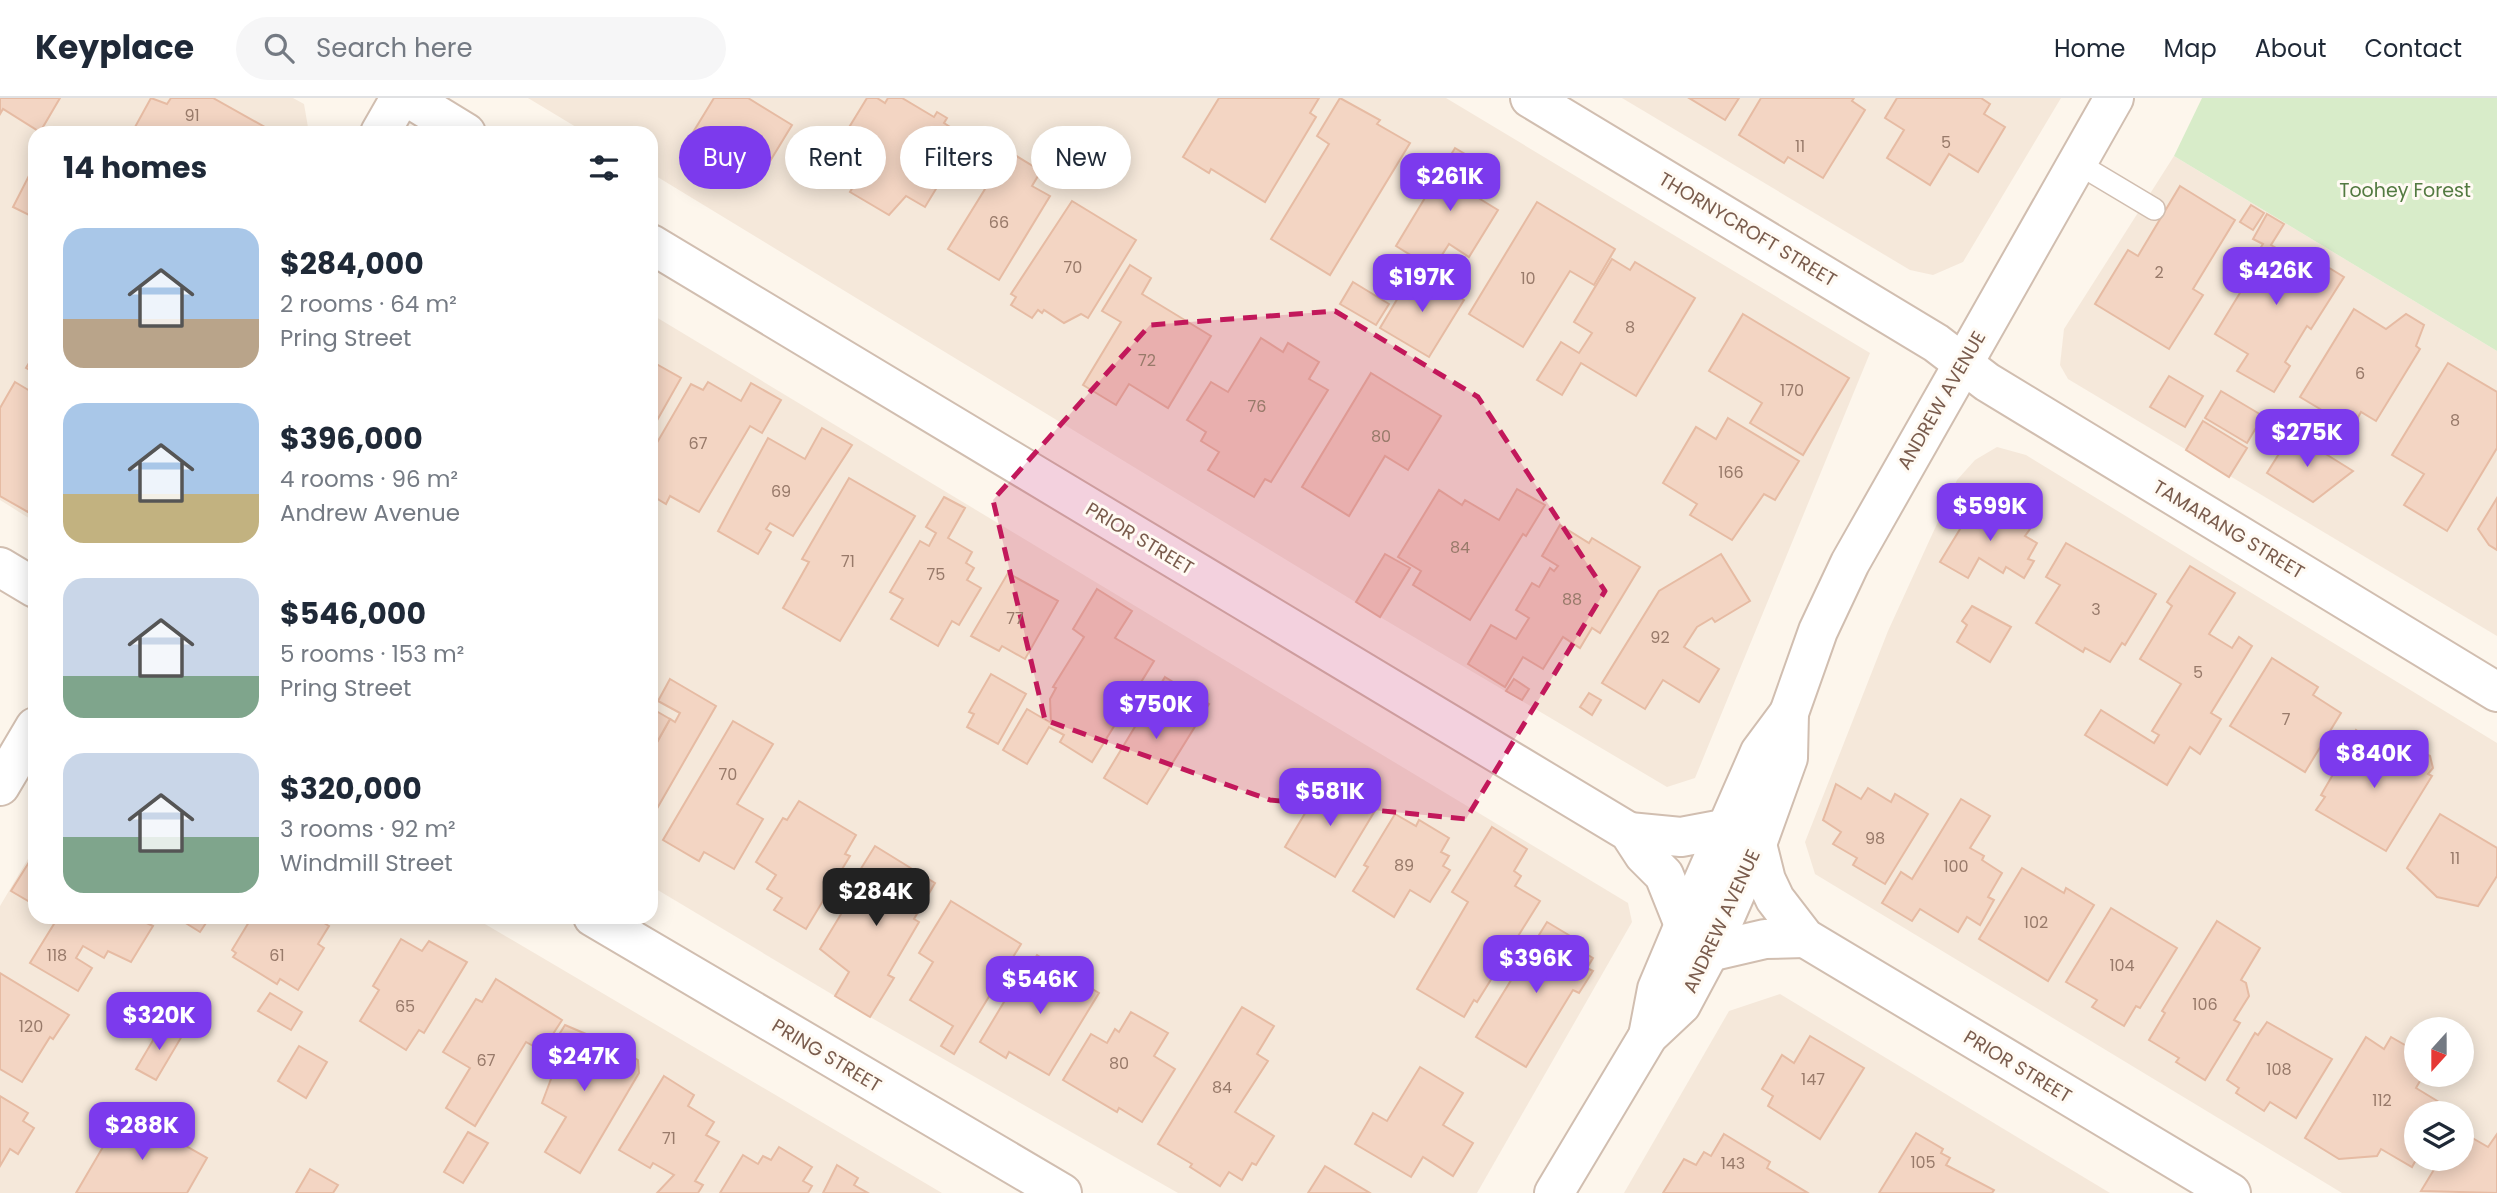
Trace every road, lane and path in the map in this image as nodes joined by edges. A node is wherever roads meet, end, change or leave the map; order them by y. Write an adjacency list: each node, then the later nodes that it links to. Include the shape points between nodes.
1 (400, 98): 5 (street)
2 (409, 98): 6 (street)
3 (1530, 98): 10 (street, THORNYCROFT STREET, via 1936,344)
4 (2114, 98): 7 (street, ANDREW AVENUE)
5 (384, 126)
6 (455, 126)
7 (2077, 163): 8 (lane); 10 (street, ANDREW AVENUE)
8 (2154, 209)
9 (658, 248): 16 (street, PRIOR STREET)
10 (1962, 365): 13 (street, TAMARANG STREET); 17 (street, ANDREW AVENUE, via 1850,563 1818,631 1789,713 1788,758)
11 (0, 567): 12 (street)
12 (28, 584)
13 (2497, 692)
14 (28, 739): 15 (street)
15 (0, 786)
16 (1629, 832): 17 (street, PRIOR STREET); 20 (street, PRIOR STREET, via 1664,875)
17 (1743, 836): 19 (street, PRIOR STREET, via 1775,899); 20 (street, ANDREW AVENUE)
18 (605, 924): 21 (street, PRING STREET)
19 (1805, 938): 20 (street); 23 (street, PRIOR STREET)
20 (1697, 939): 22 (street, ANDREW AVENUE, via 1681,1005 1648,1036)
21 (1062, 1193)
22 (1554, 1193)
23 (2231, 1193)

